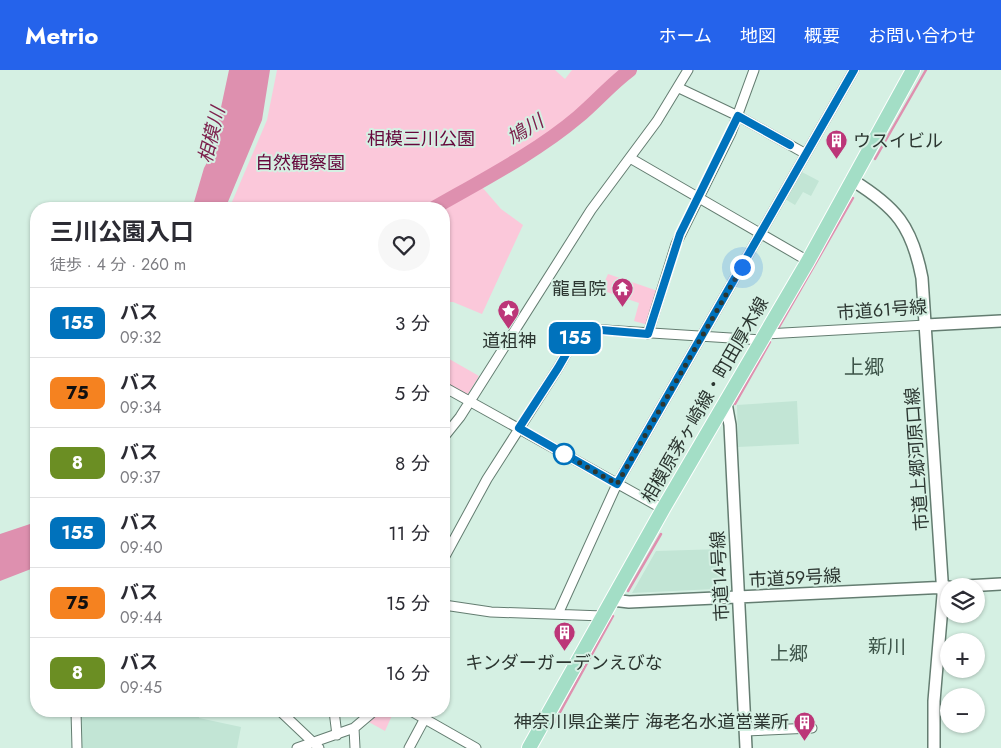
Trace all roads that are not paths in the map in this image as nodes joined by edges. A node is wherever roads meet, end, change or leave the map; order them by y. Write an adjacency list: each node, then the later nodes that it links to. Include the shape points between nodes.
1 (688, 70): 5 (street)
2 (754, 70): 6 (street)
3 (854, 70): 7 (street)
4 (913, 70): 9 (main road, 相模原茅ヶ崎線・町田厚木線)
5 (679, 88): 6 (street); 8 (street)
6 (738, 116): 7 (street); 10 (street)
7 (806, 154): 11 (street)
8 (630, 158): 10 (street); 19 (street, via 595,204)
9 (852, 180): 12 (main road, 相模原茅ヶ崎線・町田厚木線); 14 (street, 市道上郷河原口線, via 894,210 910,235 922,278)
10 (697, 198): 11 (street); 15 (street, via 676,244)
11 (761, 233): 12 (street); 16 (street)
12 (808, 261): 17 (main road, 相模原茅ヶ崎線・町田厚木線)
13 (1001, 322): 14 (street, 市道61号線)
14 (926, 325): 17 (street, 市道61号線); 26 (street, 市道上郷河原口線)
15 (648, 334): 16 (street, 市道61号線); 22 (street, 市道61号線, via 580,330)
16 (702, 336): 17 (street, 市道61号線); 23 (street)
17 (764, 337): 20 (main road, 相模原茅ヶ崎線・町田厚木線)
18 (450, 390): 19 (street)
19 (470, 400): 21 (street); 22 (street)
20 (726, 403): 24 (main road, 相模原茅ヶ崎線・町田厚木線); 30 (street, 市道14号線)
21 (450, 428)
22 (519, 428): 23 (street); 25 (street)
23 (617, 484): 24 (street); 33 (street)
24 (663, 509): 31 (main road, 相模原茅ヶ崎線・町田厚木線)
25 (450, 547)
26 (945, 578)
27 (1001, 584): 28 (street)
28 (985, 585)
29 (940, 587): 30 (street, 市道59号線)
30 (738, 598): 31 (street, 市道59号線); 44 (street, 市道14号線)
31 (612, 600): 34 (main road, 相模原茅ヶ崎線・町田厚木線)
32 (450, 606): 33 (street, via 491,612)
33 (558, 614): 34 (street)
34 (603, 616): 52 (main road, 相模原茅ヶ崎線・町田厚木線)
35 (943, 623): 54 (street, 市道上郷河原口線, via 934,701)
36 (76, 717): 48 (street)
37 (286, 717): 46 (street)
38 (335, 717): 45 (street)
39 (367, 717): 42 (street)
40 (420, 717): 41 (street)
41 (424, 720): 47 (street); 51 (street)
42 (354, 728): 45 (street); 50 (street)
43 (812, 728): 44 (street)
44 (745, 731): 53 (street, 市道14号線)
45 (337, 735): 46 (street)
46 (316, 745): 49 (street)
47 (473, 747)
48 (77, 748)
49 (297, 748)
50 (356, 748)
51 (409, 748)
52 (528, 748)
53 (746, 748)
54 (934, 748)

